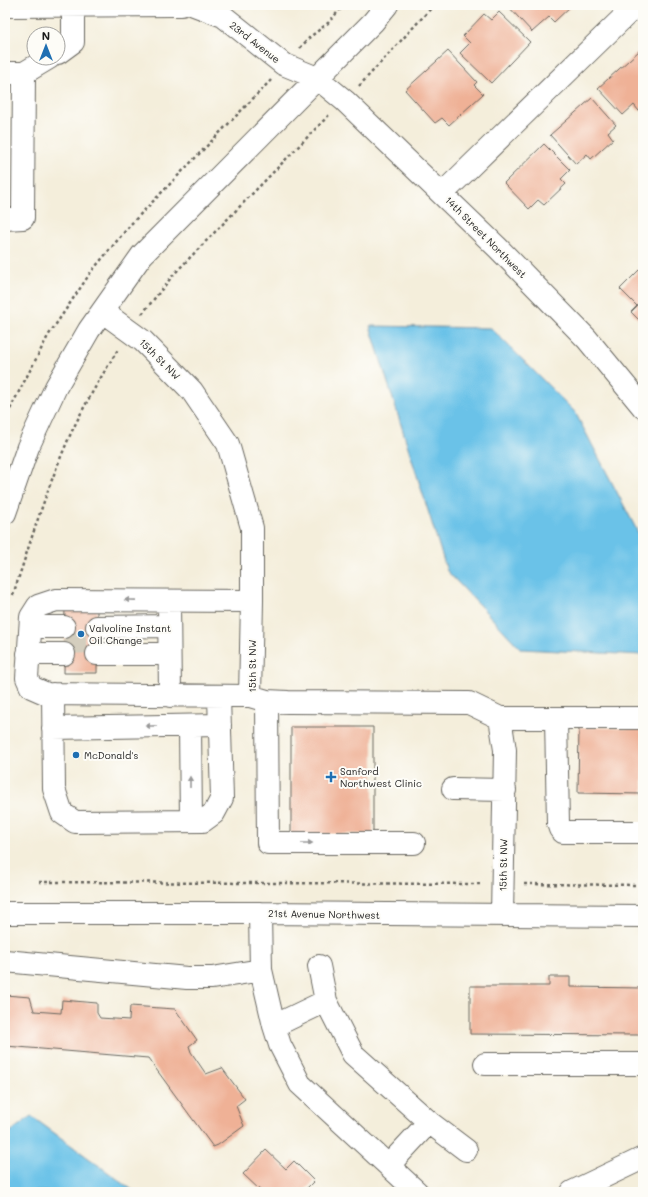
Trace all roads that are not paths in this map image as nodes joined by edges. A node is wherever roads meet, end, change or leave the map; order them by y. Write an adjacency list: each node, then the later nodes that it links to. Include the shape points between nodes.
1 (181, 5): 6 (street)
2 (194, 5): 10 (street, 23rd Avenue, via 223,16 283,64)
3 (387, 5): 10 (street)
4 (638, 5): 11 (street)
5 (5, 6): 6 (street)
6 (73, 6): 7 (street, via 73,42)
7 (66, 47)
8 (31, 66): 9 (street)
9 (15, 73): 12 (street, via 23,218)
10 (317, 78): 11 (street, 14th Street Northwest, via 345,101); 13 (street, via 142,255)
11 (442, 194): 14 (street, 14th Street Northwest, via 498,248)
12 (5, 219)
13 (103, 312): 15 (street, via 89,330 56,387 28,447); 17 (street, 15th St NW, via 143,341 192,391 228,444 252,528)
14 (640, 396)
15 (5, 513)
16 (169, 601): 17 (street); 18 (street); 19 (street, one-way to 19, via 56,600 38,606 31,617)
17 (252, 601): 25 (street, 15th St NW)
18 (169, 640): 21 (street); 23 (street)
19 (29, 641): 20 (street); 22 (street, via 27,678 31,687 42,693)
20 (64, 641)
21 (97, 641)
22 (53, 694): 23 (street); 30 (street)
23 (170, 696): 24 (street)
24 (219, 696): 25 (street); 29 (street)
25 (259, 699): 26 (street, 15th St NW, via 469,703); 36 (street, one-way to 36, via 268,843)
26 (500, 718): 27 (street); 33 (street, 15th St NW, via 505,750)
27 (556, 718): 28 (street); 35 (street, via 560,829 563,832)
28 (643, 718)
29 (220, 724): 31 (street); 34 (street, via 222,798 214,813 203,821)
30 (53, 728): 31 (street, one-way to 30); 34 (street, via 54,789 62,814 75,822)
31 (190, 734): 34 (street, one-way to 31, via 204,797 208,785 207,763)
32 (453, 789): 33 (street)
33 (505, 790): 39 (street, 15th St NW)
34 (190, 814)
35 (643, 832)
36 (414, 843)
37 (5, 913): 38 (street, 21st Avenue Northwest)
38 (260, 913): 39 (street, 21st Avenue Northwest); 43 (street)
39 (502, 915): 40 (street, 21st Avenue Northwest)
40 (643, 916)
41 (5, 961): 43 (street, via 187,978 212,978)
42 (319, 966): 44 (street)
43 (261, 970): 45 (street)
44 (326, 1001): 45 (street); 48 (street, via 353,1054)
45 (274, 1026): 51 (street, via 280,1045 300,1084)
46 (486, 1064): 47 (street)
47 (643, 1064)
48 (429, 1122): 49 (street); 51 (street)
49 (466, 1150)
50 (643, 1158): 53 (street)
51 (389, 1165): 52 (street)
52 (417, 1192)
53 (572, 1192)

